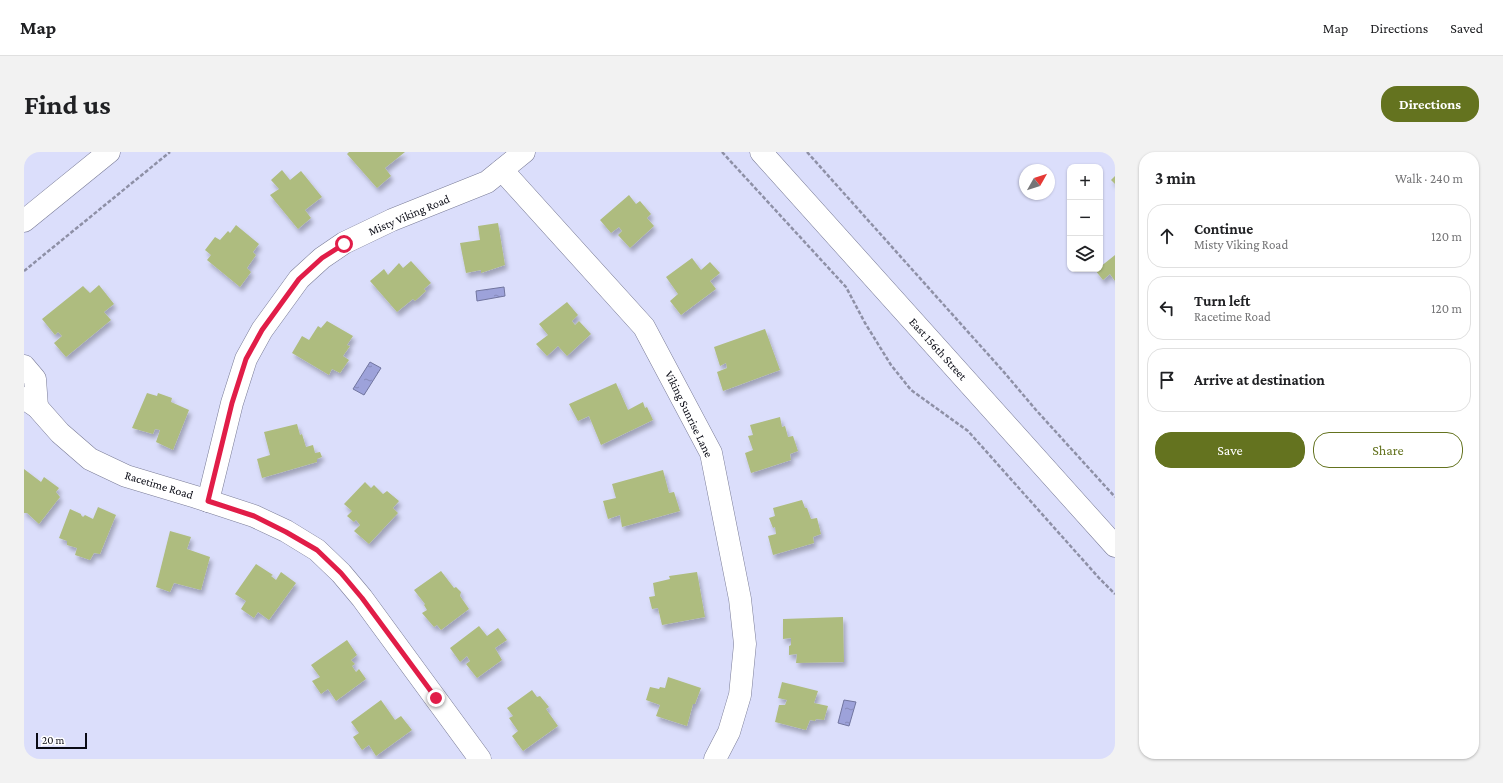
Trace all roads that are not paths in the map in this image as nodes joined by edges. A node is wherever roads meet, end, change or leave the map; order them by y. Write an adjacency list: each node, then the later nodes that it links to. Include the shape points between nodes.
1 (109, 152): 5 (street)
2 (524, 152): 4 (street, Misty Viking Road)
3 (761, 152): 9 (street, East 156th Street)
4 (502, 170): 8 (street, Misty Viking Road, via 487,182 392,220 344,244 322,258 299,279 262,330 246,359 232,403); 11 (street, Viking Sunrise Lane, via 644,327 711,453 740,598 744,644 740,695 729,732)
5 (24, 221)
6 (24, 366): 7 (street, Racetime Road, via 35,379)
7 (31, 403): 8 (street, Racetime Road, via 90,459 126,476)
8 (208, 501): 10 (street, Racetime Road, via 254,516 317,550 362,598)
9 (1112, 538)
10 (480, 759)
11 (715, 759)

